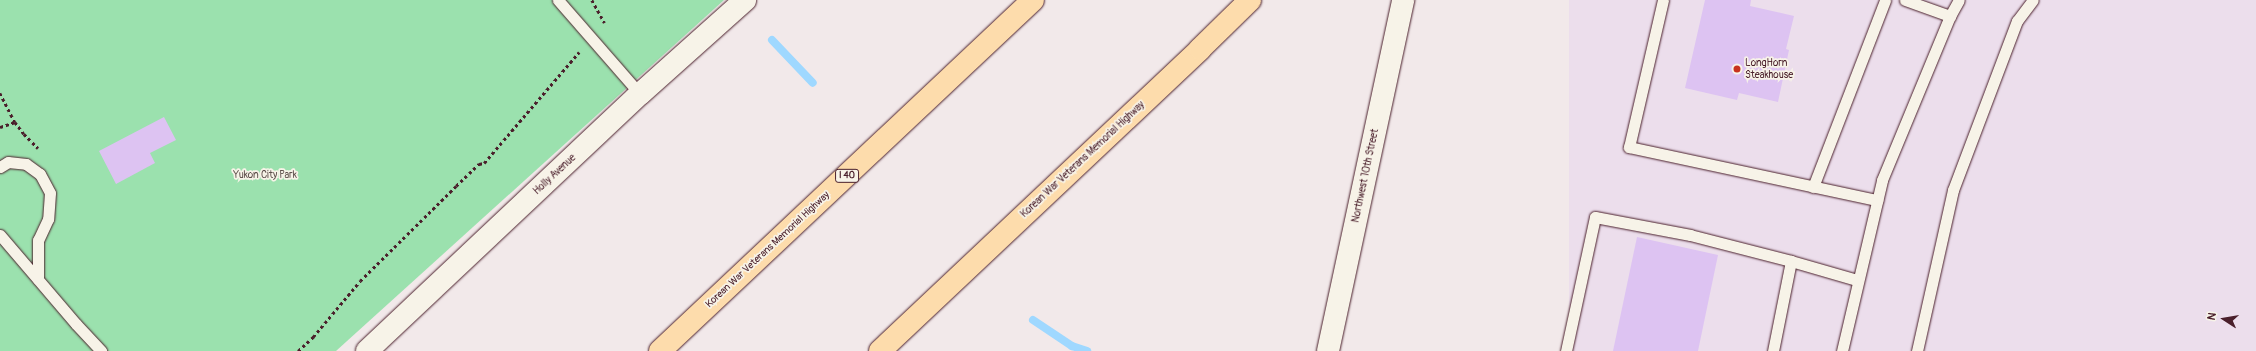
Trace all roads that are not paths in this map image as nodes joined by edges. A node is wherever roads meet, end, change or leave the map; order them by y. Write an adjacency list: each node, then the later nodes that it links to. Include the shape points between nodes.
1 (558, 0): 12 (lane)
2 (745, 0): 12 (street, Holly Avenue)
3 (1033, 0): 22 (highway, Korean War Veterans Memorial Highway / I 40)
4 (1250, 0): 23 (highway, Korean War Veterans Memorial Highway)
5 (1403, 0): 24 (street, Northwest 10th Street)
6 (1663, 0): 14 (lane, via 1630,147)
7 (1885, 0): 14 (lane)
8 (1905, 0): 11 (lane)
9 (1959, 0): 11 (lane)
10 (2033, 0): 28 (lane, via 2017,22 1953,190)
11 (1950, 16): 15 (lane, via 1882,180)
12 (640, 94): 21 (street, Holly Avenue)
13 (0, 167): 18 (lane, via 8,162 26,164 40,174 50,193 48,219 38,240)
14 (1813, 187): 15 (lane)
15 (1878, 200): 19 (lane)
16 (0, 235): 18 (lane)
17 (1791, 261): 19 (lane); 25 (lane, via 1690,235 1595,217); 26 (lane)
18 (38, 279): 20 (lane)
19 (1857, 280): 27 (lane)
20 (102, 351)
21 (367, 351)
22 (660, 351)
23 (880, 351)
24 (1328, 351)
25 (1566, 351)
26 (1773, 351)
27 (1842, 351)
28 (1917, 351)

